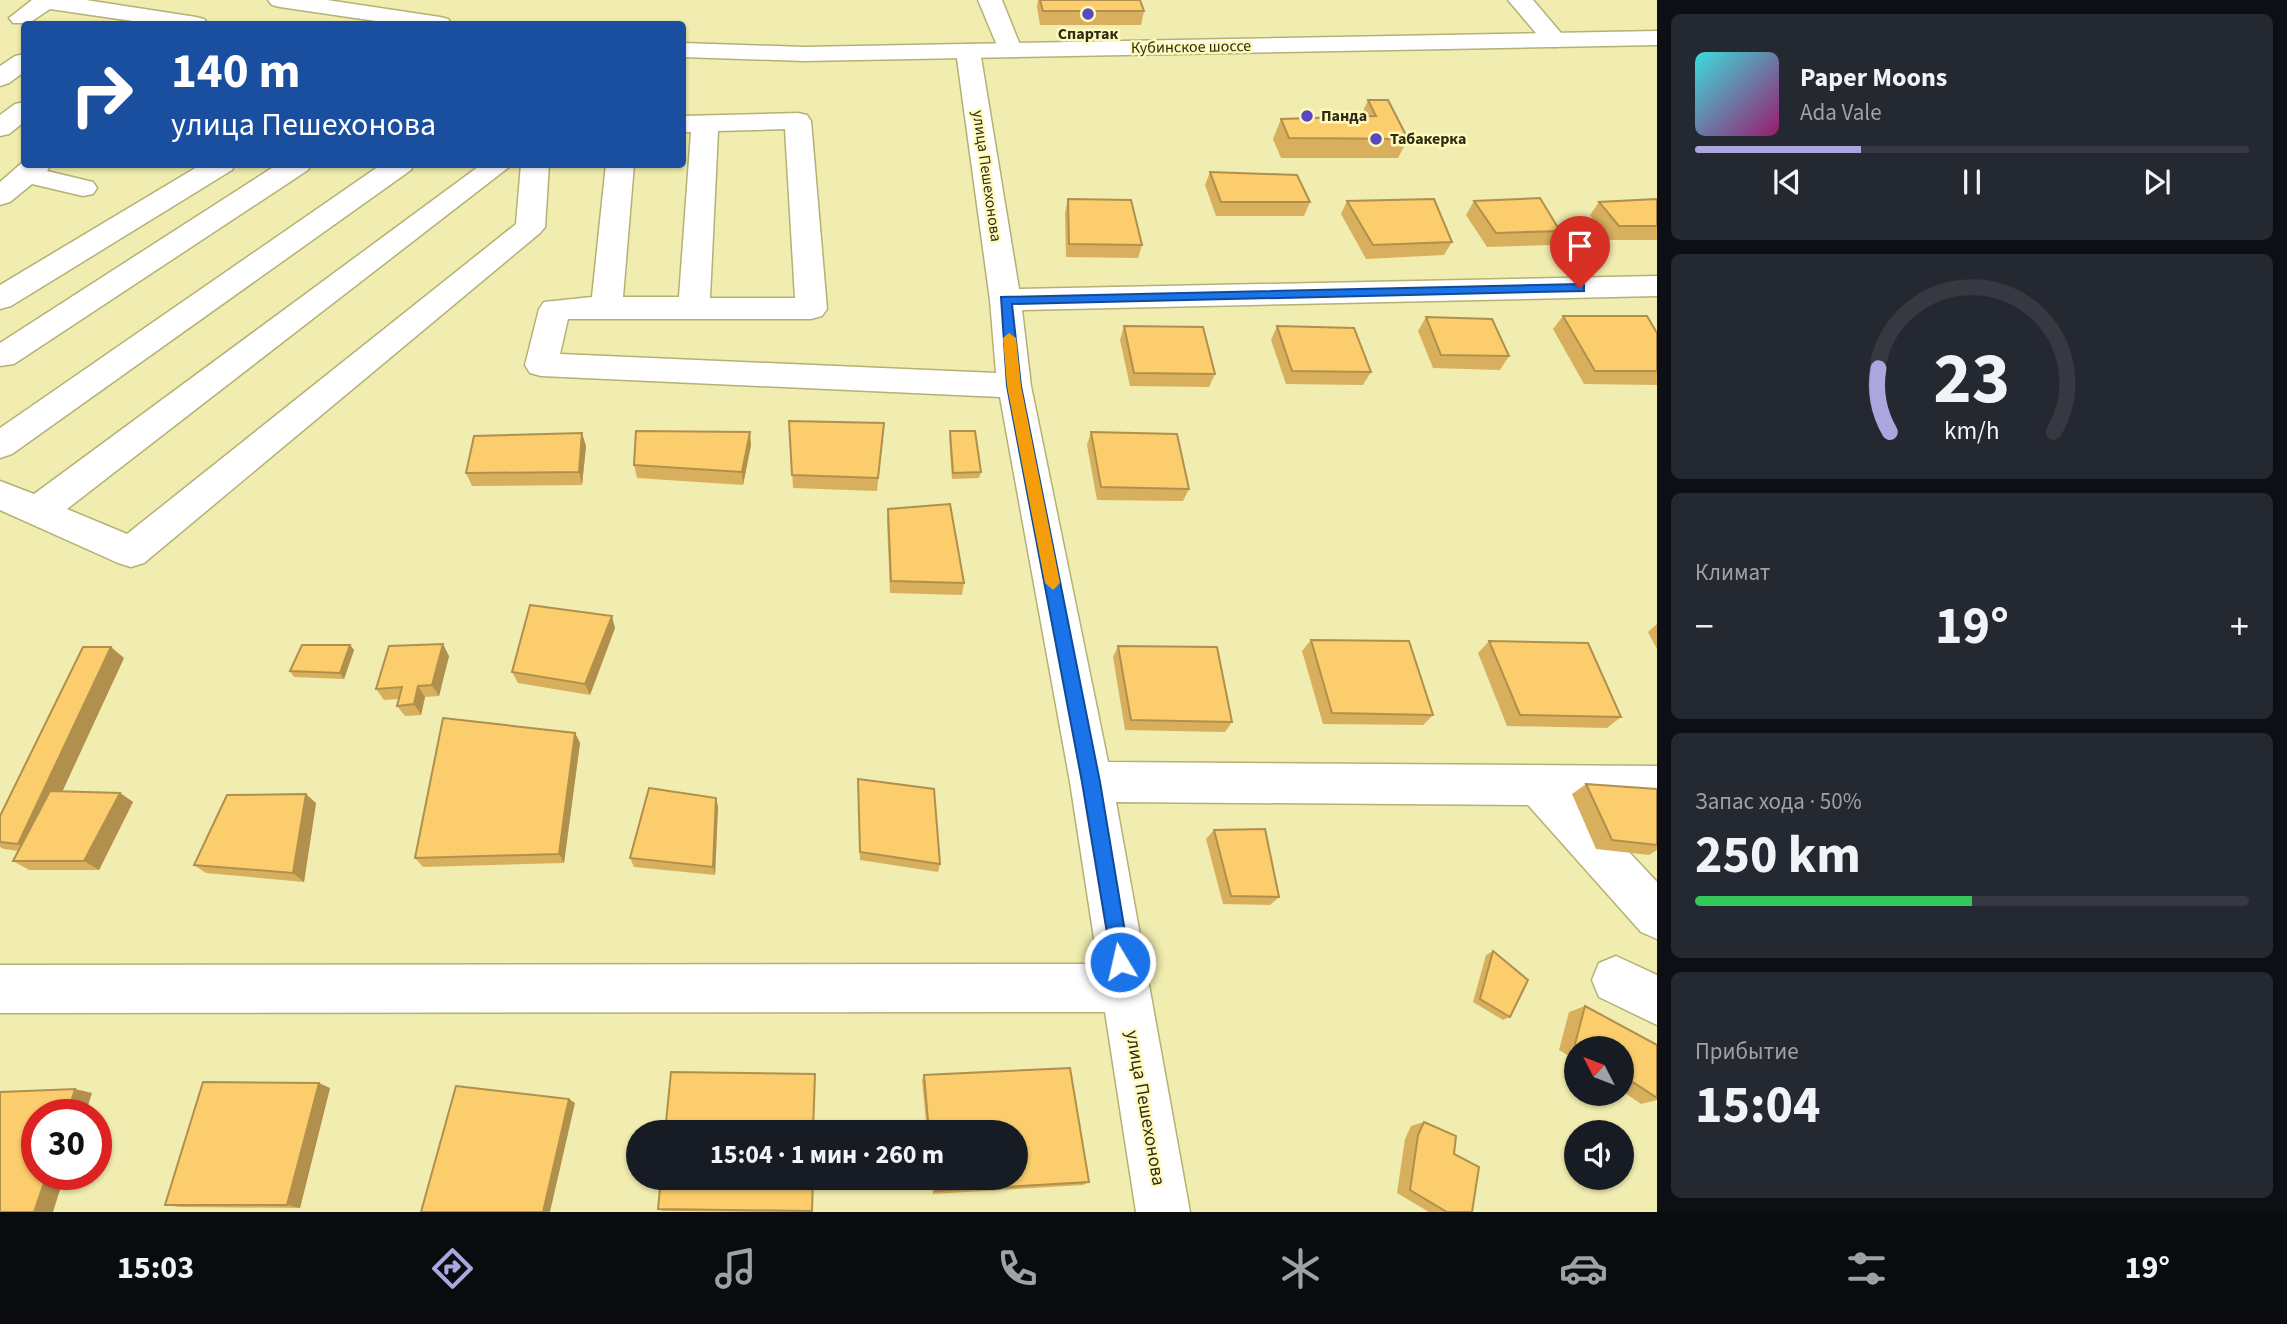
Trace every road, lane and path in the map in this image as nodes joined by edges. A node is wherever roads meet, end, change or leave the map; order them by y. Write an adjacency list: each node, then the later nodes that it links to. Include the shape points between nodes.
1 (280, 0): 8 (street)
2 (989, 0): 13 (street)
3 (1520, 0): 11 (street)
4 (100, 9): 5 (street, via 46,1); 6 (street); 7 (street)
5 (11, 16): 9 (street)
6 (82, 21)
7 (145, 21)
8 (420, 21)
9 (0, 32)
10 (1657, 38): 11 (street, Кубинское шоссе)
11 (1555, 40): 13 (street, Кубинское шоссе)
12 (686, 50): 14 (street, Кубинское шоссе, via 804,54)
13 (1010, 50): 14 (street, Кубинское шоссе)
14 (968, 51): 31 (street, улица Пешехонова)
15 (21, 63): 16 (street)
16 (0, 78)
17 (21, 112): 19 (street)
18 (694, 124): 33 (street); 33 (street, via 798,121 811,309)
19 (0, 128)
20 (215, 168): 30 (street)
21 (295, 168): 34 (street)
22 (395, 168): 36 (street)
23 (495, 168): 38 (street)
24 (535, 168): 38 (street, via 530,227 131,552)
25 (620, 168): 32 (street)
26 (32, 169): 27 (street); 28 (street)
27 (83, 188)
28 (0, 196)
29 (1657, 286): 31 (street)
30 (0, 299)
31 (1005, 300): 35 (street, улица Пешехонова)
32 (607, 307): 33 (street); 35 (street, via 555,309 541,365)
33 (694, 307)
34 (0, 355)
35 (1014, 386): 39 (street, улица Пешехонова)
36 (0, 445)
37 (0, 495): 38 (street)
38 (38, 511)
39 (1091, 782): 40 (street); 43 (street, улица Пешехонова)
40 (1538, 785): 41 (street); 42 (street)
41 (1657, 786)
42 (1657, 916)
43 (1124, 988): 44 (street); 45 (street, улица Пешехонова)
44 (0, 989)
45 (1163, 1212)

